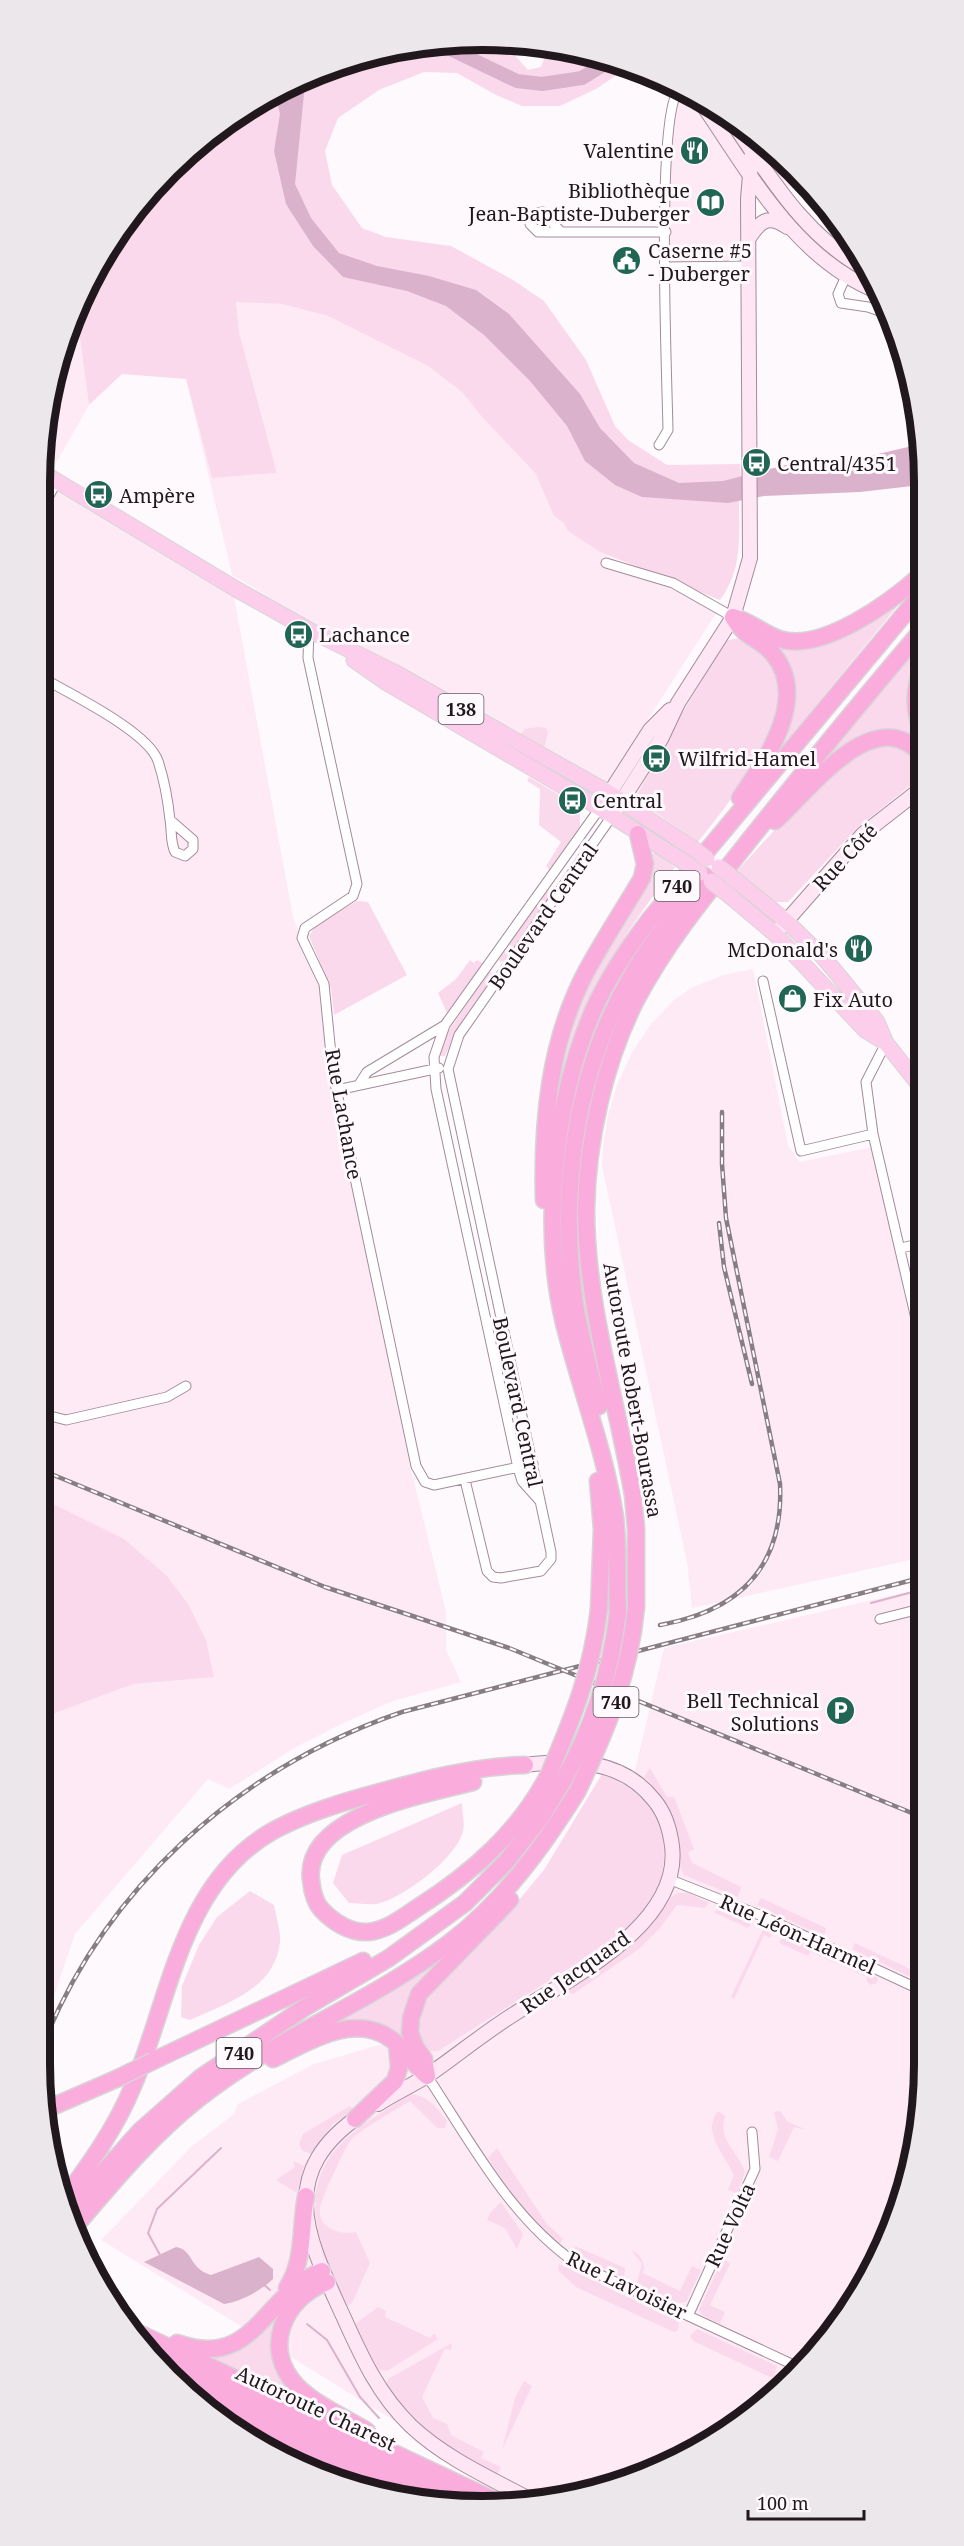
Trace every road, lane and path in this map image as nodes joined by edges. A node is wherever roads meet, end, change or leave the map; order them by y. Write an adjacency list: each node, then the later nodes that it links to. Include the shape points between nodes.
1 (676, 95): 8 (street, via 670,105)
2 (709, 114): 5 (main road)
3 (754, 146): 5 (main road, Boulevard Central)
4 (756, 148): 10 (main road, via 809,228)
5 (750, 174): 6 (main road); 9 (main road, Boulevard Central)
6 (791, 230): 9 (main road, via 779,221 766,219); 13 (main road)
7 (561, 232): 8 (street)
8 (666, 232): 12 (street)
9 (749, 238): 11 (main road, Boulevard Central)
10 (854, 261)
11 (749, 266): 12 (street); 23 (main road, Boulevard Central, via 750,558)
12 (666, 267): 16 (street, via 668,430)
13 (846, 276): 14 (main road); 15 (street, via 838,294 841,303)
14 (867, 286)
15 (880, 311)
16 (659, 445)
17 (50, 477): 18 (main road, 138)
18 (57, 481): 19 (street); 24 (main road, 138)
19 (50, 494)
20 (606, 563): 23 (street, via 673,583)
21 (914, 579): 23 (highway, via 847,626 815,639 779,639)
22 (914, 603): 32 (highway, Autoroute Robert-Bourassa / 740)
23 (733, 617): 29 (main road, Boulevard Central, via 678,703 661,739); 32 (highway, via 741,632 762,645 779,663 787,700 778,734 734,806)
24 (309, 630): 29 (main road, 138, via 394,672); 30 (main road, 138, via 387,683); 49 (street, Rue Lachance, via 308,658 357,884 353,896 302,933 324,984)
25 (914, 640): 34 (highway, Autoroute Robert-Bourassa / 740)
26 (50, 683): 31 (street, via 132,731 148,745 157,759)
27 (914, 748): 34 (highway, via 892,736 865,741 839,760)
28 (914, 794): 38 (main road, Rue Côté, via 863,834)
29 (616, 797): 30 (main road, Boulevard Central); 38 (main road, 138, bridge, via 692,848)
30 (606, 812): 33 (main road, 138); 36 (street, Boulevard Central); 37 (street, Boulevard Central)
31 (170, 820)
32 (728, 827): 51 (highway, Autoroute Robert-Bourassa / 740, via 644,927 614,970 593,1012 562,1117)
33 (638, 834): 35 (main road, 138, bridge, via 681,860); 51 (highway, via 645,864 642,878 585,973 555,1056 546,1111 544,1163 545,1212)
34 (739, 854): 60 (highway, Autoroute Robert-Bourassa / 740, via 670,944 635,1002 612,1063 596,1123 587,1187 588,1242 598,1321)
35 (701, 880): 39 (main road, 138, bridge, via 730,896); 54 (highway, via 631,976 596,1055 573,1157)
36 (547, 883): 37 (street); 40 (street, Boulevard Central)
37 (560, 892): 41 (street, Boulevard Central)
38 (786, 921): 39 (main road, Rue Côté); 44 (main road, 138, via 824,957 862,1002)
39 (775, 934): 44 (main road, 138, via 864,1030)
40 (490, 963): 41 (street); 43 (street, Boulevard Central)
41 (503, 972): 46 (street, Boulevard Central, via 459,1035)
42 (763, 981): 50 (street, via 801,1151)
43 (445, 1025): 45 (street, Boulevard Central); 48 (street, via 367,1072)
44 (886, 1043): 47 (main road, 138); 50 (street, via 867,1082)
45 (434, 1068): 46 (street); 48 (street); 56 (street, Boulevard Central)
46 (448, 1069): 55 (street, Boulevard Central)
47 (914, 1079)
48 (360, 1083): 49 (street)
49 (337, 1090): 64 (street, Rue Lachance, via 416,1466 425,1482 434,1485)
50 (873, 1134): 53 (street)
51 (553, 1237): 61 (highway, Autoroute Robert-Bourassa / 740, via 564,1322)
52 (914, 1245): 53 (street)
53 (901, 1248): 57 (street)
54 (572, 1254): 60 (highway, via 598,1367); 66 (highway, via 575,1303 609,1450)
55 (490, 1268): 56 (street); 62 (street, Boulevard Central)
56 (475, 1271): 63 (street, Boulevard Central)
57 (914, 1308)
58 (186, 1386): 59 (street, via 168,1397 76,1419)
59 (50, 1416)
60 (623, 1441): 70 (highway, Autoroute Robert-Bourassa / 740, bridge, via 636,1528 636,1607 629,1656 609,1721)
61 (600, 1450): 66 (highway, Autoroute Robert-Bourassa / 740); 70 (highway, bridge, via 599,1609)
62 (533, 1464): 63 (street, Rue Lachance); 65 (street, Boulevard Central)
63 (518, 1468): 64 (street, Rue Lachance); 65 (street, Boulevard Central, via 522,1481)
64 (465, 1480): 65 (street, via 484,1565 493,1577 547,1567 551,1552)
65 (539, 1500)
66 (612, 1505): 70 (highway, Autoroute Robert-Bourassa / 740, bridge, via 618,1612 613,1647 599,1700)
67 (914, 1610): 68 (street)
68 (880, 1619)
69 (525, 1765): 70 (highway, via 377,1809 331,1833 320,1844 310,1874 318,1905 334,1922 356,1931 393,1924 454,1884 490,1853 523,1816); 71 (main road, Rue Jacquard, via 586,1762 633,1779 665,1817 672,1851); 80 (highway, via 469,1772 359,1798 290,1823 241,1855 225,1870 200,1908 130,2094)
70 (568, 1786): 72 (highway, Autoroute Robert-Bourassa / 740, via 506,1862); 75 (highway, via 555,1841 518,1891 419,1994 410,2033 424,2059); 76 (highway, Autoroute Robert-Bourassa / 740, via 548,1839 480,1917 450,1943 274,2047)
71 (671, 1880): 73 (street, Rue Léon-Harmel, via 752,1911); 75 (main road, Rue Jacquard, via 652,1913 616,1946)
72 (439, 1924): 77 (highway, bridge, via 407,1935 356,1965); 82 (highway, Autoroute Robert-Bourassa / 740, via 200,2078 140,2131)
73 (914, 1987)
74 (397, 2045): 75 (highway); 76 (highway, via 381,2033 369,2030 336,2031); 78 (highway, via 399,2068 395,2081)
75 (427, 2076): 78 (main road, Rue Jacquard); 86 (street, Rue Lavoisier, via 522,2217 540,2235 577,2264)
76 (226, 2081): 83 (highway, Autoroute Robert-Bourassa / 740, via 200,2098 144,2149)
77 (52, 2107)
78 (355, 2119): 81 (main road, Rue Jacquard, via 323,2150)
79 (752, 2132): 86 (street, Rue Volta, via 755,2169)
80 (69, 2192)
81 (306, 2196): 84 (main road, Rue Jacquard, via 308,2229); 85 (highway, via 299,2262)
82 (73, 2206)
83 (79, 2222)
84 (325, 2276): 85 (highway, via 299,2282); 93 (main road, Rue Jacquard, via 366,2365 399,2414 439,2449); 96 (highway, via 285,2318 281,2351 290,2378 309,2395 360,2426)
85 (277, 2303): 87 (highway, via 243,2338 219,2349 186,2346)
86 (688, 2316): 90 (street, Rue Lavoisier)
87 (139, 2327)
88 (147, 2337): 95 (highway)
89 (170, 2363): 94 (highway, Autoroute Charest)
90 (793, 2365)
91 (209, 2399): 92 (highway, Autoroute Charest)
92 (402, 2489)
93 (522, 2495)
94 (454, 2496)
95 (486, 2496)
96 (488, 2496)

